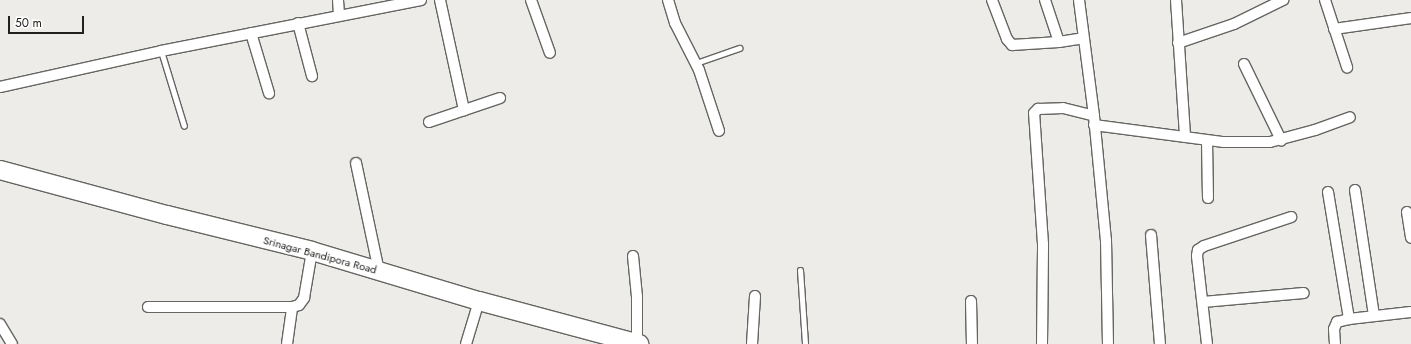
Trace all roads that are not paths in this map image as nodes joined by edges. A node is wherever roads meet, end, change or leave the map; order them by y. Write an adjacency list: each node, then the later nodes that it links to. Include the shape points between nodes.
1 (338, 0): 12 (street)
2 (421, 0): 12 (street)
3 (440, 0): 30 (street)
4 (531, 0): 22 (street)
5 (668, 0): 23 (street, via 675,23)
6 (992, 0): 18 (street, via 1007,39 1012,45)
7 (1044, 0): 18 (street)
8 (1079, 0): 17 (street)
9 (1176, 0): 19 (street)
10 (1283, 0): 19 (street, via 1239,22)
11 (1325, 0): 15 (street)
12 (339, 15): 14 (street)
13 (1411, 18): 15 (street)
14 (298, 23): 16 (street); 26 (street)
15 (1334, 29): 25 (street)
16 (251, 33): 21 (street); 28 (street)
17 (1083, 38): 18 (street); 32 (street)
18 (1059, 42)
19 (1178, 44): 36 (street)
20 (739, 48): 23 (lane)
21 (161, 51): 27 (street); 34 (lane)
22 (550, 53)
23 (696, 63): 35 (street)
24 (1244, 64): 37 (street)
25 (1347, 67)
26 (312, 76)
27 (0, 87)
28 (269, 92)
29 (500, 98): 30 (street)
30 (464, 110): 33 (street)
31 (1350, 117): 37 (street)
32 (1094, 120): 36 (street); 70 (street, via 1063,108 1038,109 1034,113 1043,244); 71 (street, via 1106,240)
33 (429, 122)
34 (184, 126)
35 (719, 132)
36 (1185, 137): 38 (street)
37 (1280, 140): 38 (street, via 1246,143)
38 (1207, 141): 43 (street)
39 (356, 163): 51 (street)
40 (0, 170): 48 (highway, Srinagar Bandipora Road, via 167,216)
41 (1355, 190): 60 (street)
42 (1328, 192): 61 (street)
43 (1208, 198)
44 (1407, 212): 47 (street)
45 (1291, 217): 56 (street, via 1200,248 1197,256)
46 (1151, 235): 72 (street)
47 (1411, 238)
48 (312, 251): 51 (highway, Srinagar Bandipora Road); 58 (street, via 303,300 299,305)
49 (633, 256): 63 (street, via 637,297)
50 (800, 270): 68 (lane)
51 (379, 271): 54 (highway, Srinagar Bandipora Road)
52 (1304, 293): 56 (street)
53 (755, 296): 67 (street)
54 (479, 301): 63 (highway, Srinagar Bandipora Road); 66 (street)
55 (971, 301): 69 (street)
56 (1203, 302): 73 (street)
57 (148, 307): 58 (street)
58 (292, 307): 65 (street)
59 (1411, 312): 60 (street)
60 (1374, 316): 61 (street)
61 (1349, 319): 74 (street, via 1336,324)
62 (0, 324): 64 (street)
63 (632, 343)
64 (12, 344)
65 (287, 344)
66 (466, 344)
67 (752, 344)
68 (805, 344)
69 (972, 344)
70 (1042, 344)
71 (1108, 344)
72 (1160, 344)
73 (1207, 344)
74 (1335, 344)

